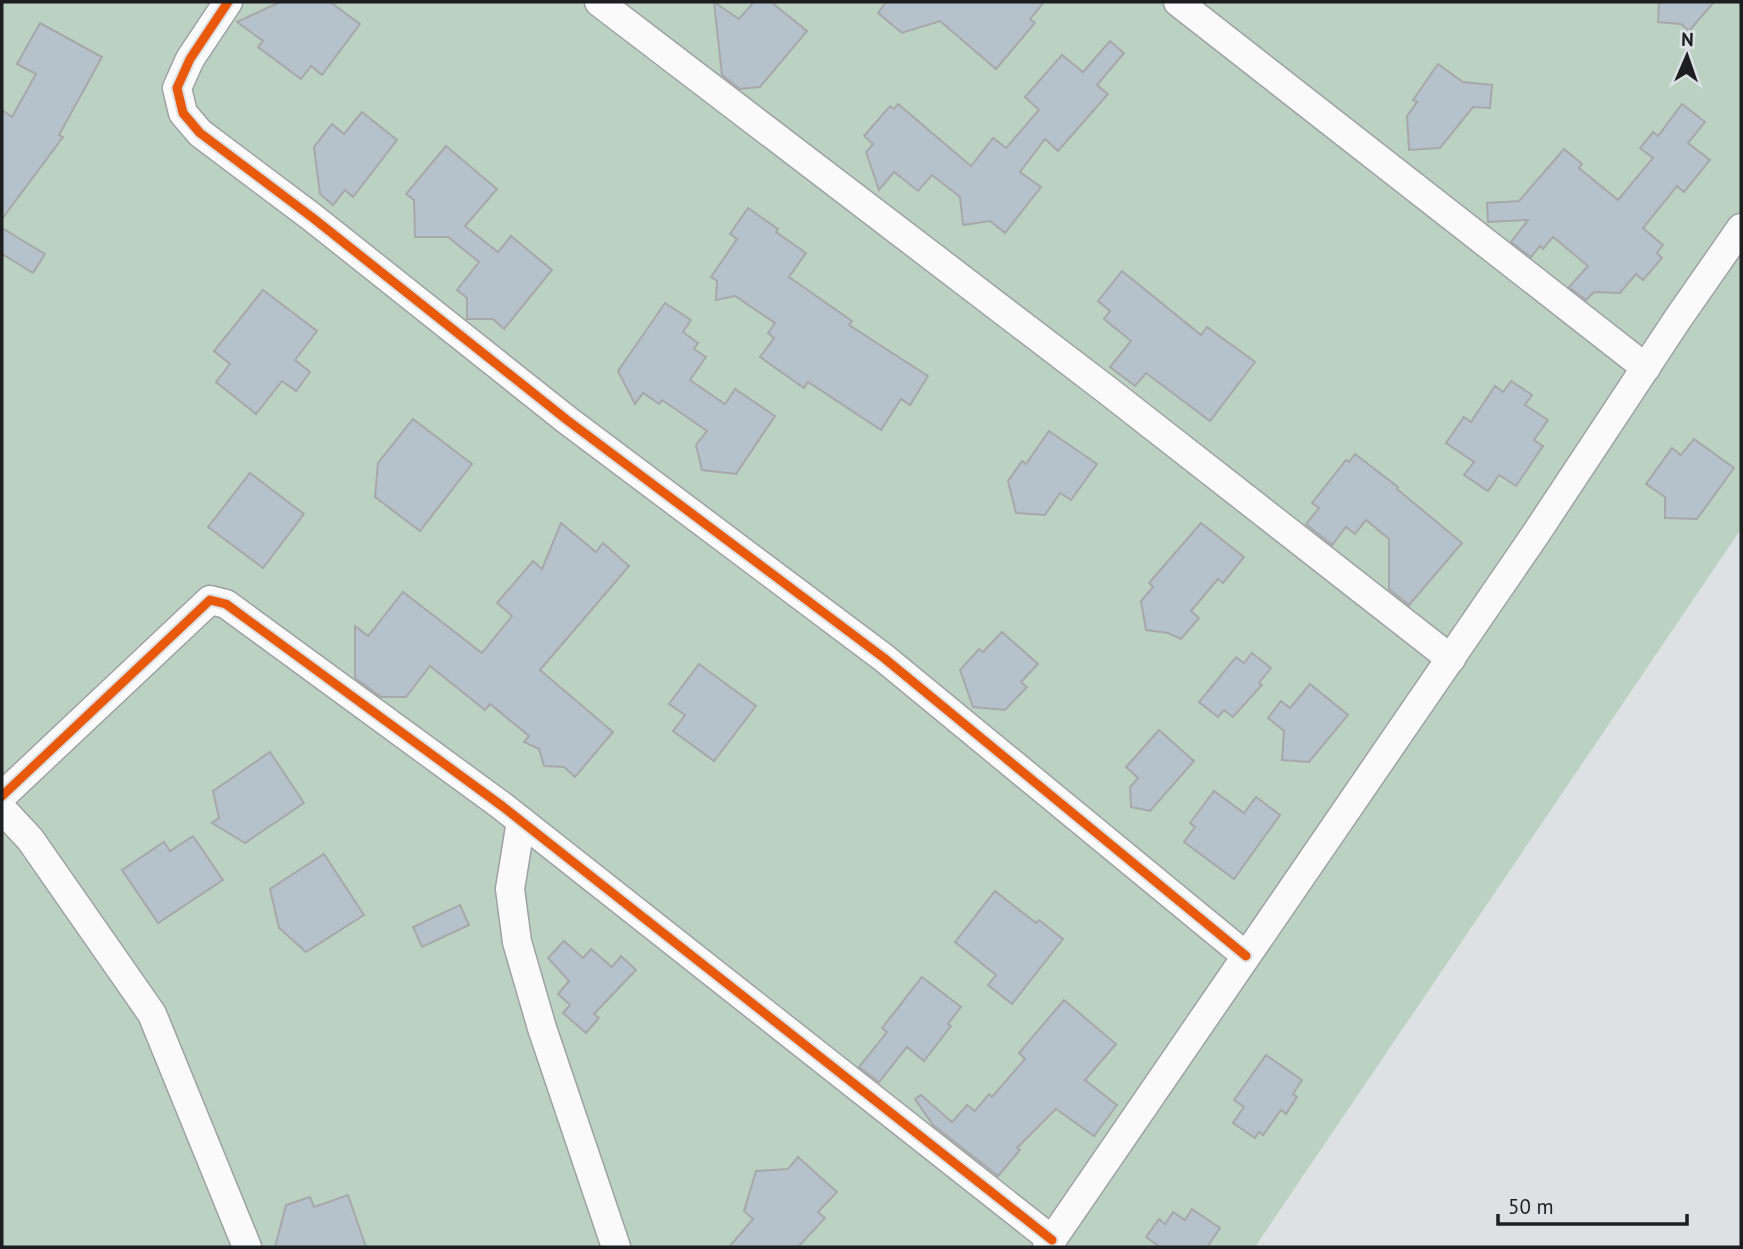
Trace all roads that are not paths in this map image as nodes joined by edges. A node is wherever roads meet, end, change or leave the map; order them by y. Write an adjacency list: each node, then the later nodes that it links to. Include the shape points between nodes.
1 (228, 2): 10 (street, via 190,59 177,88 183,113 200,133 567,420 884,658)
2 (599, 2): 6 (street)
3 (1178, 2): 5 (street)
4 (1741, 228): 5 (street)
5 (1646, 368): 6 (street)
6 (1451, 659): 10 (street)
7 (2, 796): 9 (street, via 210,600 226,604)
8 (2, 809): 12 (street, via 30,839 152,1013)
9 (522, 821): 11 (street); 13 (street, via 510,889 517,942)
10 (1246, 956): 11 (street)
11 (1049, 1244)
12 (247, 1247)
13 (616, 1247)

